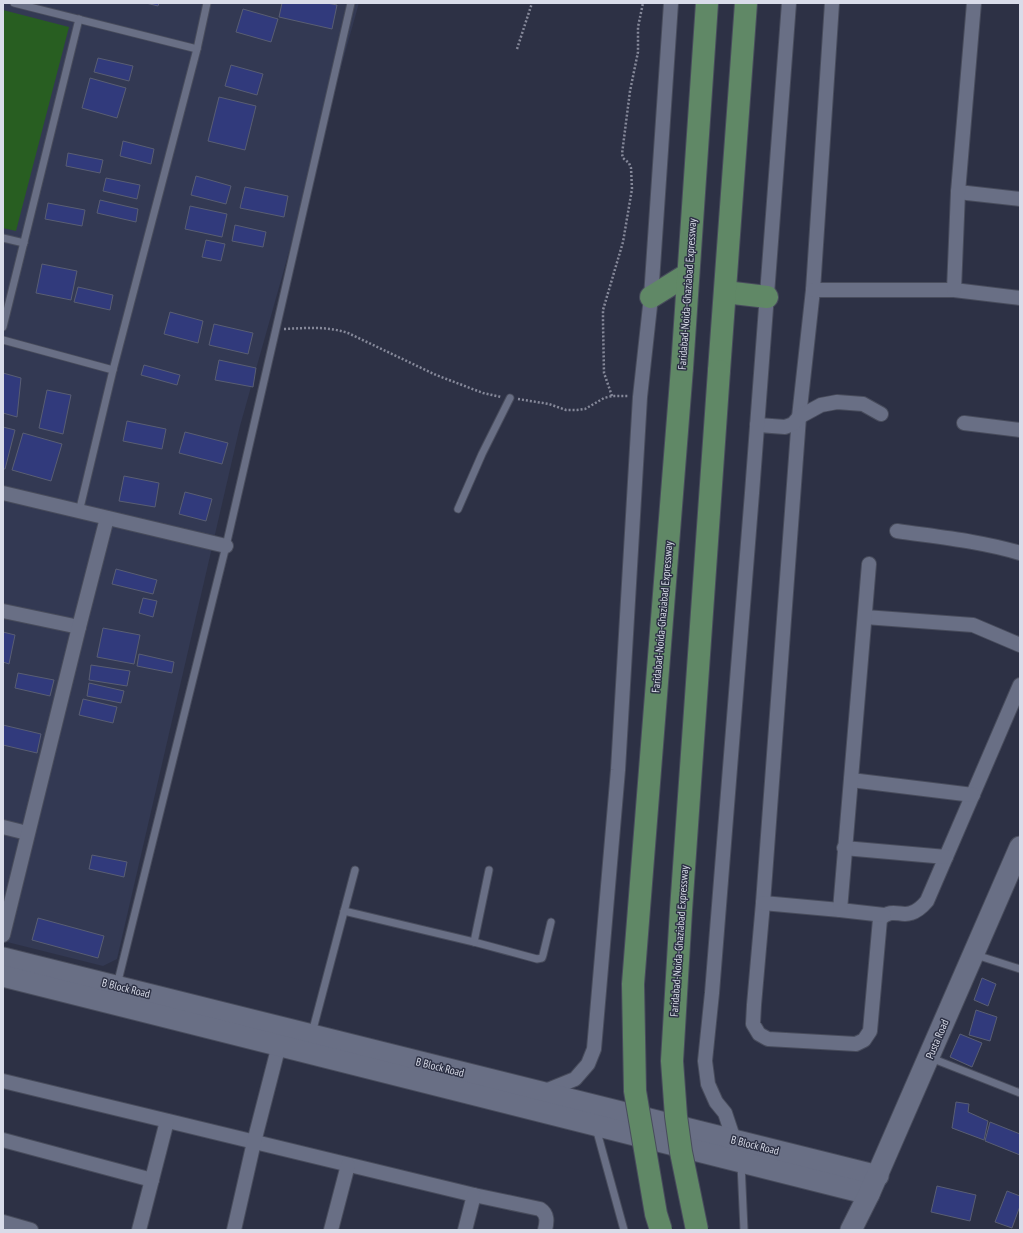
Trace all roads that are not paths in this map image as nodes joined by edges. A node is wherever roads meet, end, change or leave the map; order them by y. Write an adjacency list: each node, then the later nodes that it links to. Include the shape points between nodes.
1 (14, 3): 10 (lane)
2 (207, 3): 11 (lane)
3 (351, 3): 37 (lane)
4 (671, 3): 20 (street)
5 (707, 3): 16 (main road, Faridabad-Noida-Ghaziabad Expressway)
6 (746, 3): 19 (main road, Faridabad-Noida-Ghaziabad Expressway)
7 (789, 3): 21 (street)
8 (832, 3): 17 (street)
9 (974, 3): 12 (street)
10 (79, 19): 11 (lane); 15 (lane)
11 (197, 48): 25 (lane)
12 (958, 192): 13 (street); 18 (street)
13 (1020, 199)
14 (3, 238): 15 (lane)
15 (24, 243): 23 (lane)
16 (688, 274): 20 (main road); 92 (main road, Faridabad-Noida-Ghaziabad Expressway, bridge, via 633,984 635,1091)
17 (813, 290): 18 (street); 28 (street)
18 (954, 290): 22 (street)
19 (725, 292): 21 (main road); 93 (main road, Faridabad-Noida-Ghaziabad Expressway, bridge, via 672,1061 681,1152)
20 (651, 297): 71 (street, via 640,397 618,770 594,1049 588,1064 575,1079)
21 (767, 297): 30 (street)
22 (1020, 298)
23 (3, 326)
24 (3, 340): 25 (lane)
25 (113, 370): 34 (lane)
26 (510, 398): 33 (lane)
27 (881, 414): 28 (street, via 863,404 837,402 821,406)
28 (798, 417): 30 (street, via 793,424 785,427); 54 (street)
29 (964, 423): 31 (street)
30 (757, 425): 76 (street, via 705,1061 708,1084 716,1102 725,1113)
31 (1020, 430)
32 (3, 493): 34 (street)
33 (458, 509)
34 (79, 512): 35 (street)
35 (107, 518): 37 (street); 42 (street)
36 (897, 531): 38 (street, via 999,546)
37 (226, 546): 66 (lane)
38 (1020, 552)
39 (869, 564): 41 (street)
40 (3, 611): 42 (street)
41 (865, 617): 43 (street, via 973,626); 45 (street)
42 (79, 627): 48 (street)
43 (1020, 645)
44 (1020, 685): 46 (street)
45 (851, 780): 46 (street); 50 (street)
46 (973, 795): 51 (street)
47 (3, 827): 48 (street)
48 (27, 833): 58 (street)
49 (1020, 847): 62 (street, Pusta Road)
50 (844, 848): 51 (street); 55 (street)
51 (946, 857): 57 (street, via 921,909 910,914)
52 (355, 870): 56 (lane)
53 (489, 870): 61 (lane)
54 (763, 904): 55 (street); 57 (street, via 753,1024 759,1034 768,1039 856,1044 864,1040 870,1031 879,926)
55 (840, 910): 57 (street)
56 (344, 911): 61 (lane); 67 (lane)
57 (884, 915)
58 (5, 920): 60 (street)
59 (551, 922): 61 (lane, via 543,955 539,959)
60 (3, 935)
61 (474, 942)
62 (974, 954): 64 (lane); 69 (street, Pusta Road)
63 (3, 958): 66 (street, B Block Road)
64 (1020, 969)
65 (3, 976): 66 (street, B Block Road)
66 (114, 995): 67 (street, B Block Road); 68 (street, B Block Road)
67 (311, 1035): 71 (street, B Block Road)
68 (279, 1045): 74 (street, B Block Road); 77 (street)
69 (928, 1058): 72 (lane); 80 (street, Pusta Road)
70 (3, 1082): 73 (street)
71 (543, 1092): 76 (street, B Block Road)
72 (1020, 1093)
73 (167, 1121): 77 (street); 81 (street)
74 (595, 1126): 78 (street, B Block Road); 91 (lane)
75 (3, 1140): 81 (street)
76 (734, 1140): 80 (street, B Block Road)
77 (254, 1142): 79 (street); 87 (street)
78 (741, 1162): 82 (street, B Block Road); 94 (lane)
79 (348, 1165): 83 (street); 88 (street)
80 (878, 1176): 82 (street, Pusta Road)
81 (152, 1180): 86 (street)
82 (869, 1194): 95 (street, Pusta Road)
83 (474, 1195): 89 (street); 90 (street, via 540,1209 547,1219)
84 (3, 1222): 85 (street)
85 (31, 1230)
86 (139, 1230)
87 (234, 1230)
88 (331, 1230)
89 (465, 1230)
90 (545, 1230)
91 (624, 1230)
92 (661, 1230)
93 (697, 1230)
94 (744, 1230)
95 (851, 1230)

